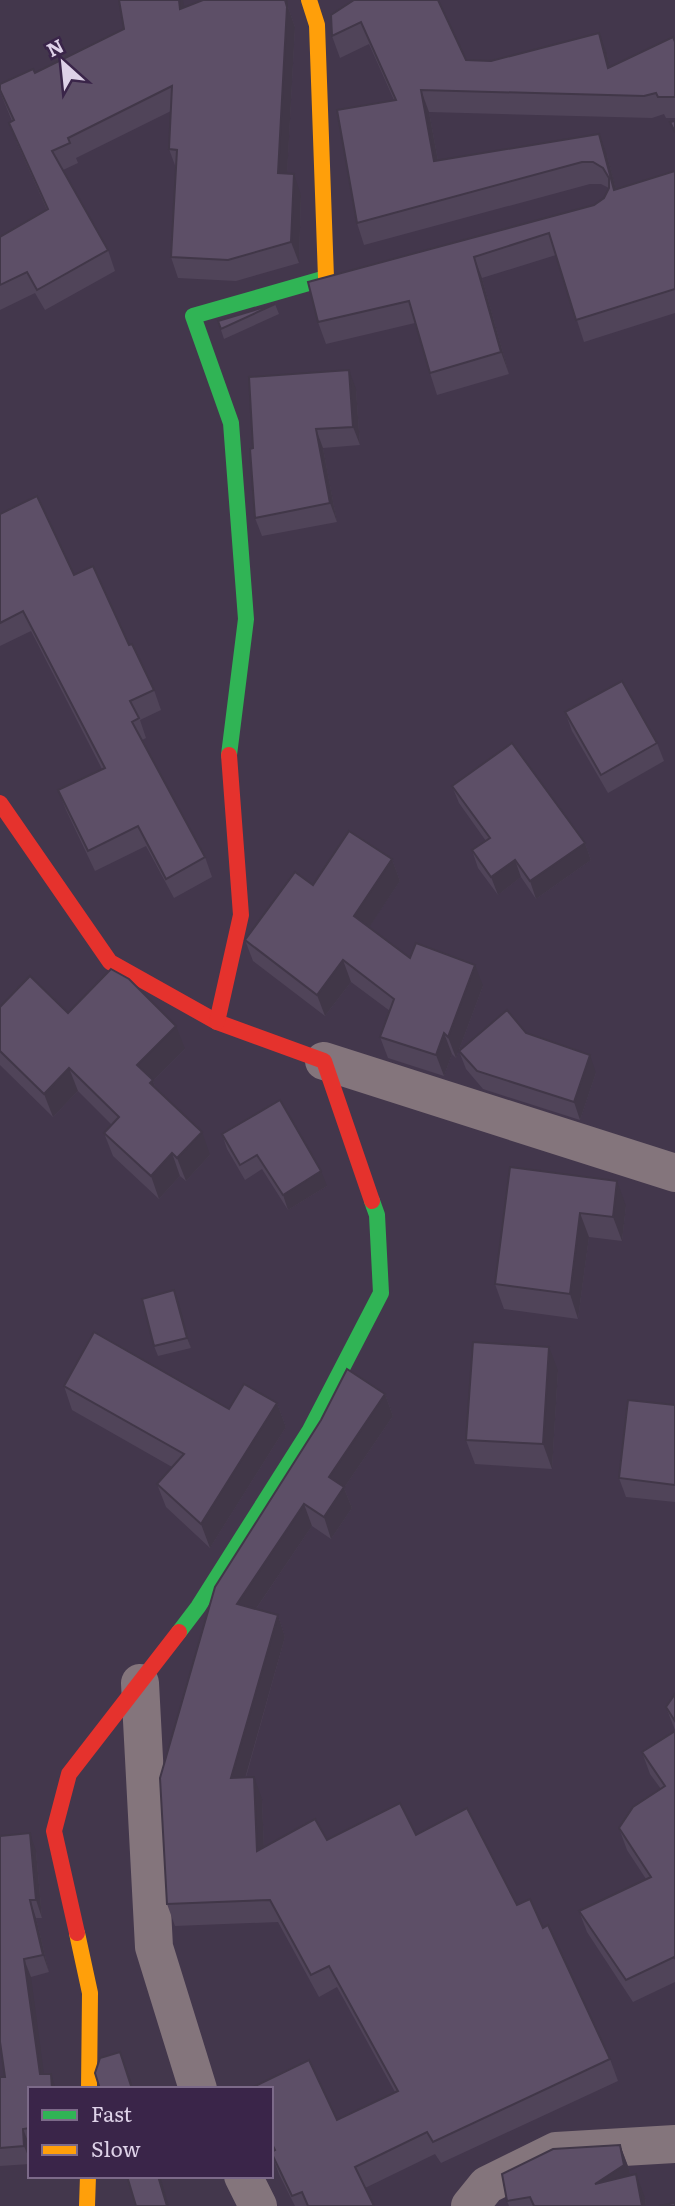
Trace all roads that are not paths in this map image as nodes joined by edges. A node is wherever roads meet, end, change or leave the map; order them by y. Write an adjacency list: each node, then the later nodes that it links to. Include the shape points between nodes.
1 (324, 10): 3 (street, via 340,274 193,316 231,422 246,619 228,763 242,915)
2 (0, 803): 3 (street, via 110,962)
3 (217, 1022): 4 (street)
4 (324, 1061): 5 (street); 6 (street, via 377,1215 381,1293 310,1430 198,1607)
5 (675, 1172)
6 (140, 1683): 7 (street, via 69,1774 54,1831 90,1993); 8 (street, via 154,1947)
7 (89, 2087)
8 (197, 2087)
9 (675, 2144): 14 (street, via 556,2151 487,2185)
10 (88, 2178): 12 (street)
11 (244, 2178): 13 (street)
12 (87, 2206)
13 (258, 2206)
14 (470, 2206)

